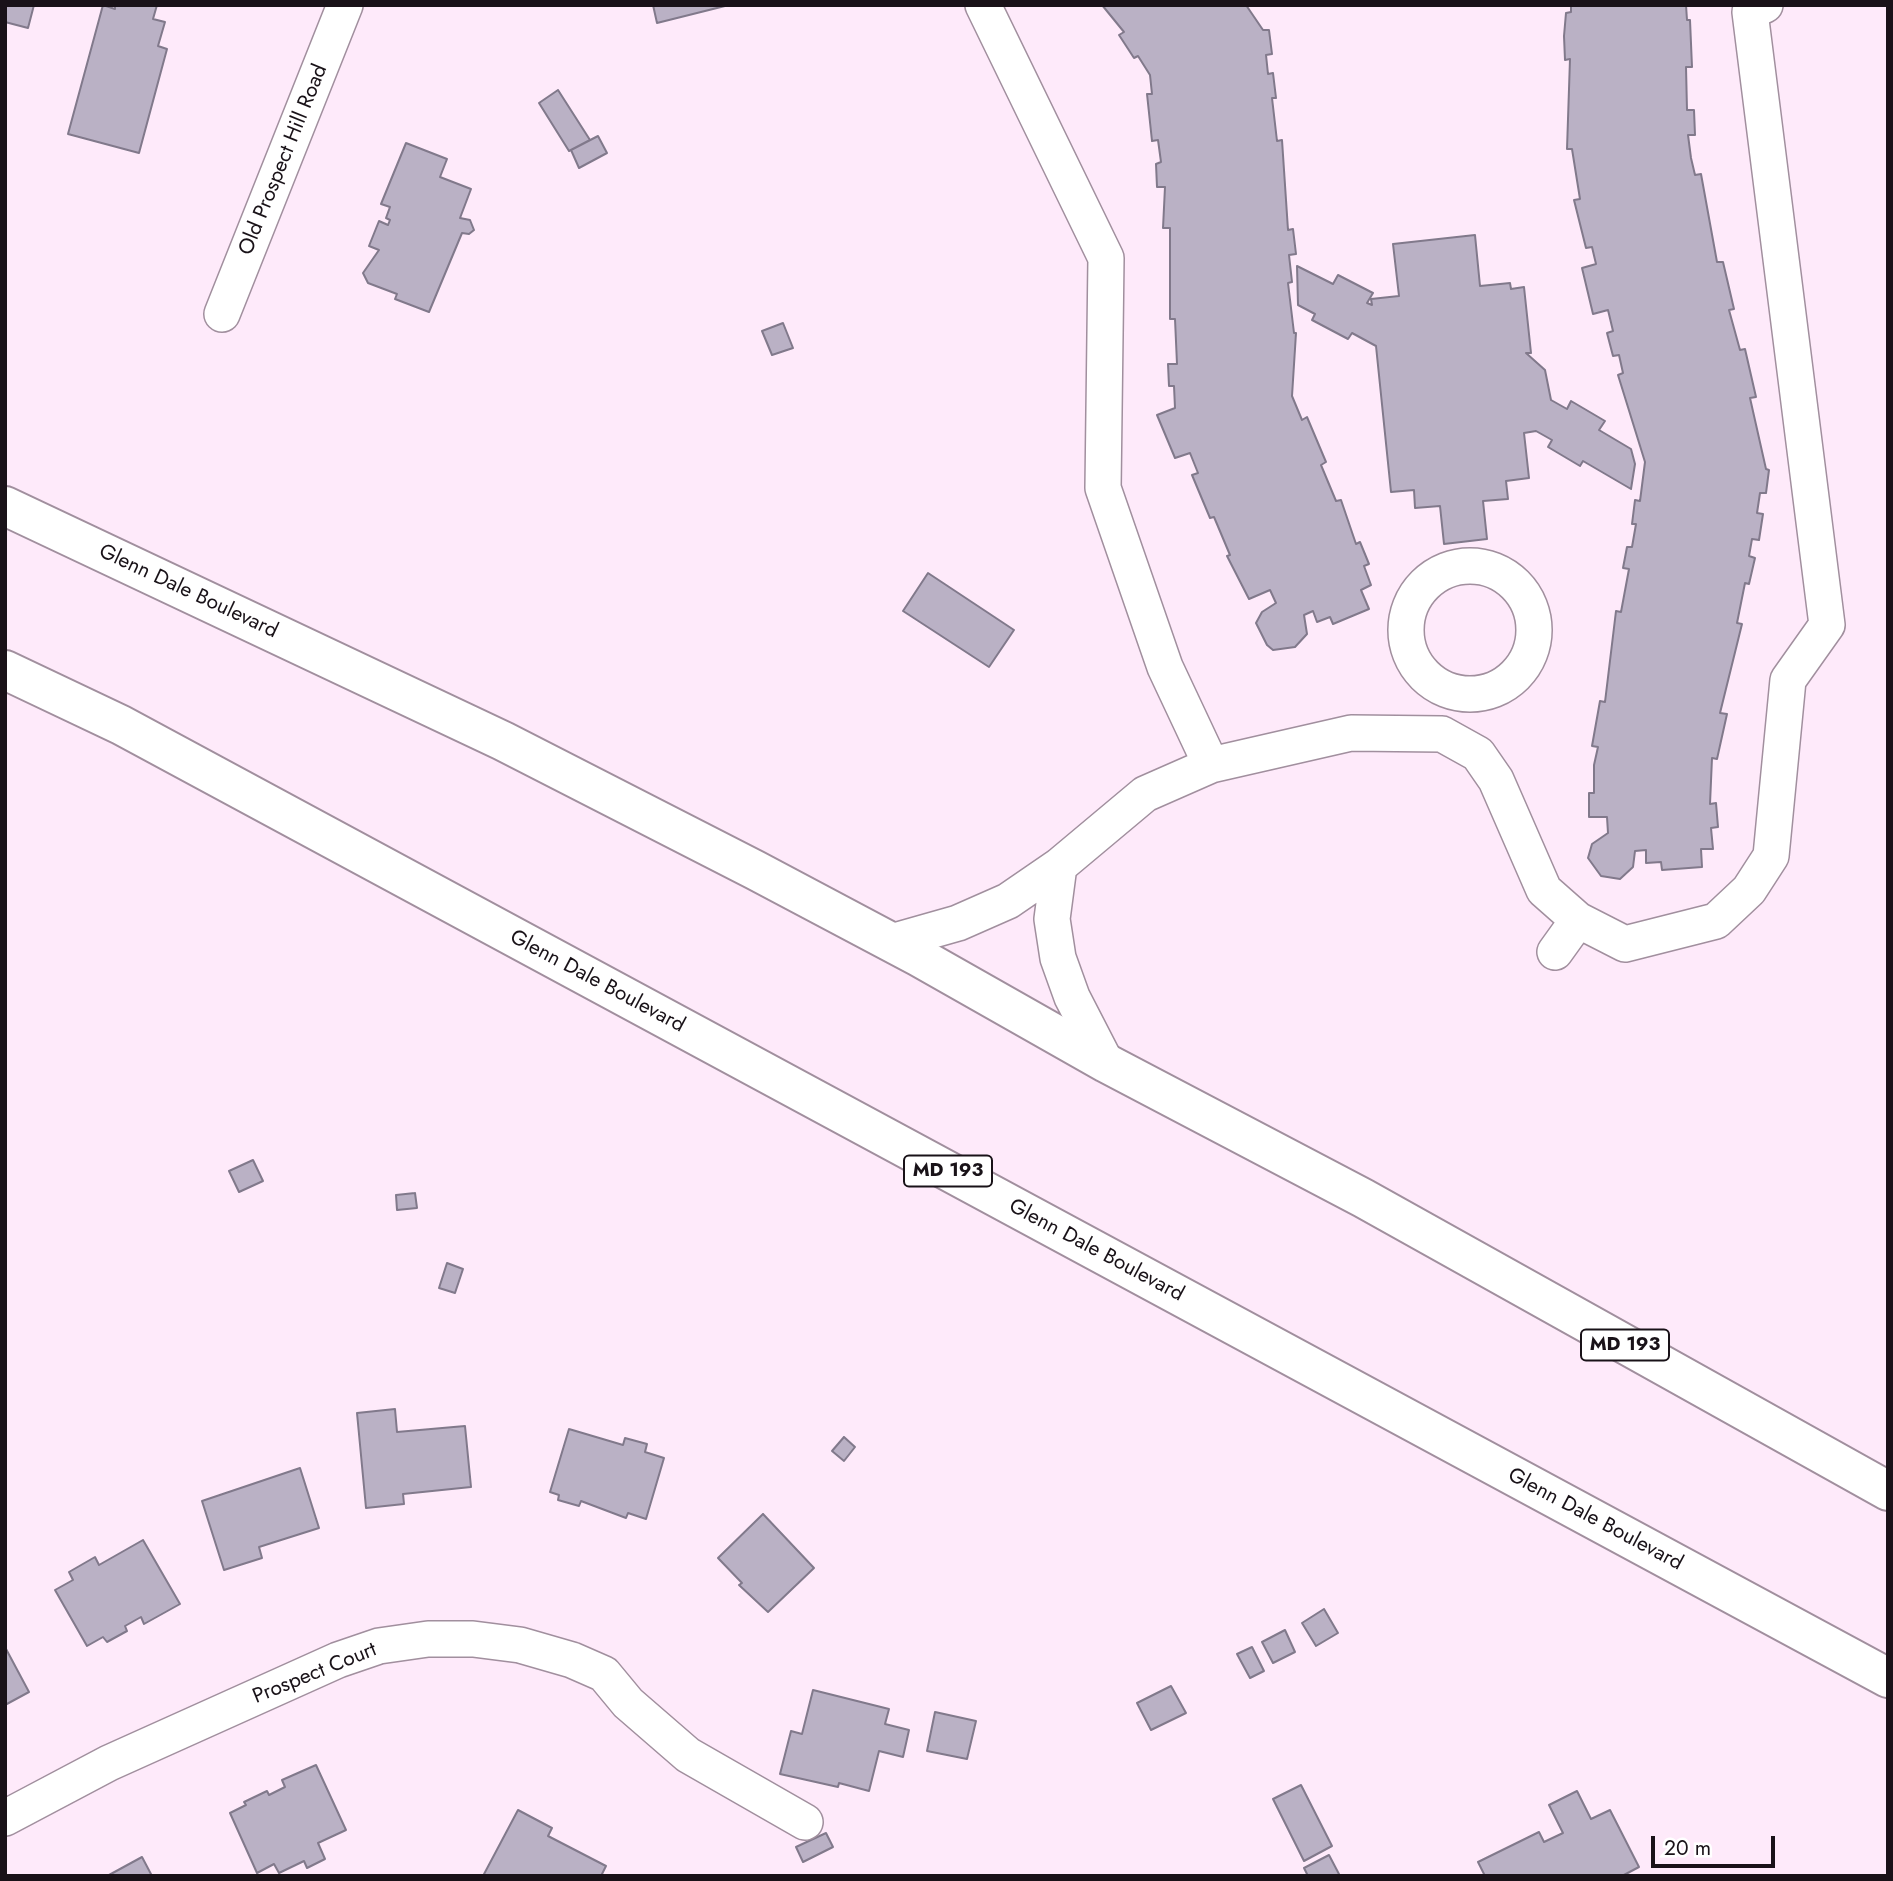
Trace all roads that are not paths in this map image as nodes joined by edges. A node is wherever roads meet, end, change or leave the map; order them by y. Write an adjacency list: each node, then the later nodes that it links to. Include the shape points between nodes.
1 (345, 5): 4 (street, Old Prospect Hill Road)
2 (983, 5): 9 (street, via 1106,258 1103,488 1165,667)
3 (1758, 8): 11 (street, via 1827,625 1788,680 1771,856 1749,890 1716,921 1625,944)
4 (222, 314)
5 (5, 506): 12 (main road, Glenn Dale Boulevard / MD 193, via 503,740)
6 (5, 670): 16 (main road, Glenn Dale Boulevard / MD 193, via 121,725)
7 (1455, 694): 8 (street)
8 (1442, 734): 9 (street, via 1351,733); 11 (street, via 1478,754 1496,780 1544,890)
9 (1211, 765): 10 (street, via 1145,794)
10 (1059, 866): 12 (street, via 1008,901 958,923); 14 (street, via 1052,919 1058,958)
11 (1578, 920): 13 (street)
12 (891, 942): 14 (main road, Glenn Dale Boulevard / MD 193)
13 (1555, 952)
14 (1106, 1063): 15 (main road, Glenn Dale Boulevard / MD 193, via 1363,1198)
15 (1888, 1492)
16 (1888, 1678)
17 (5, 1818): 18 (street, Prospect Court, via 110,1763 338,1660 379,1646 473,1639 520,1645 604,1674 628,1703 688,1755)
18 (804, 1822)

